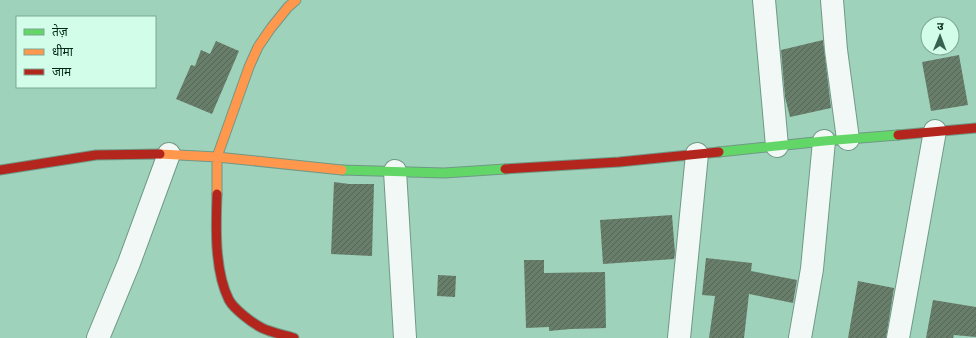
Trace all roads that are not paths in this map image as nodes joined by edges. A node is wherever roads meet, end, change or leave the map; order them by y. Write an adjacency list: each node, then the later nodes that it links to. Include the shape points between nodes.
1 (296, 0): 11 (main road, via 258,47)
2 (764, 0): 8 (street)
3 (832, 0): 6 (street)
4 (976, 128): 5 (main road)
5 (935, 131): 6 (main road); 20 (street)
6 (848, 139): 7 (main road)
7 (824, 141): 8 (main road); 19 (street, via 812,269)
8 (776, 146): 10 (main road)
9 (162, 154): 11 (main road); 12 (main road, via 96,155); 15 (street, via 129,264)
10 (697, 154): 13 (main road, via 619,162 444,173); 18 (street)
11 (217, 157): 13 (main road, via 349,171); 14 (main road, via 216,235 224,287 238,311)
12 (0, 170)
13 (395, 171): 17 (street)
14 (262, 333): 16 (main road)
15 (98, 338)
16 (294, 338)
17 (405, 338)
18 (679, 338)
19 (800, 338)
20 (898, 338)

